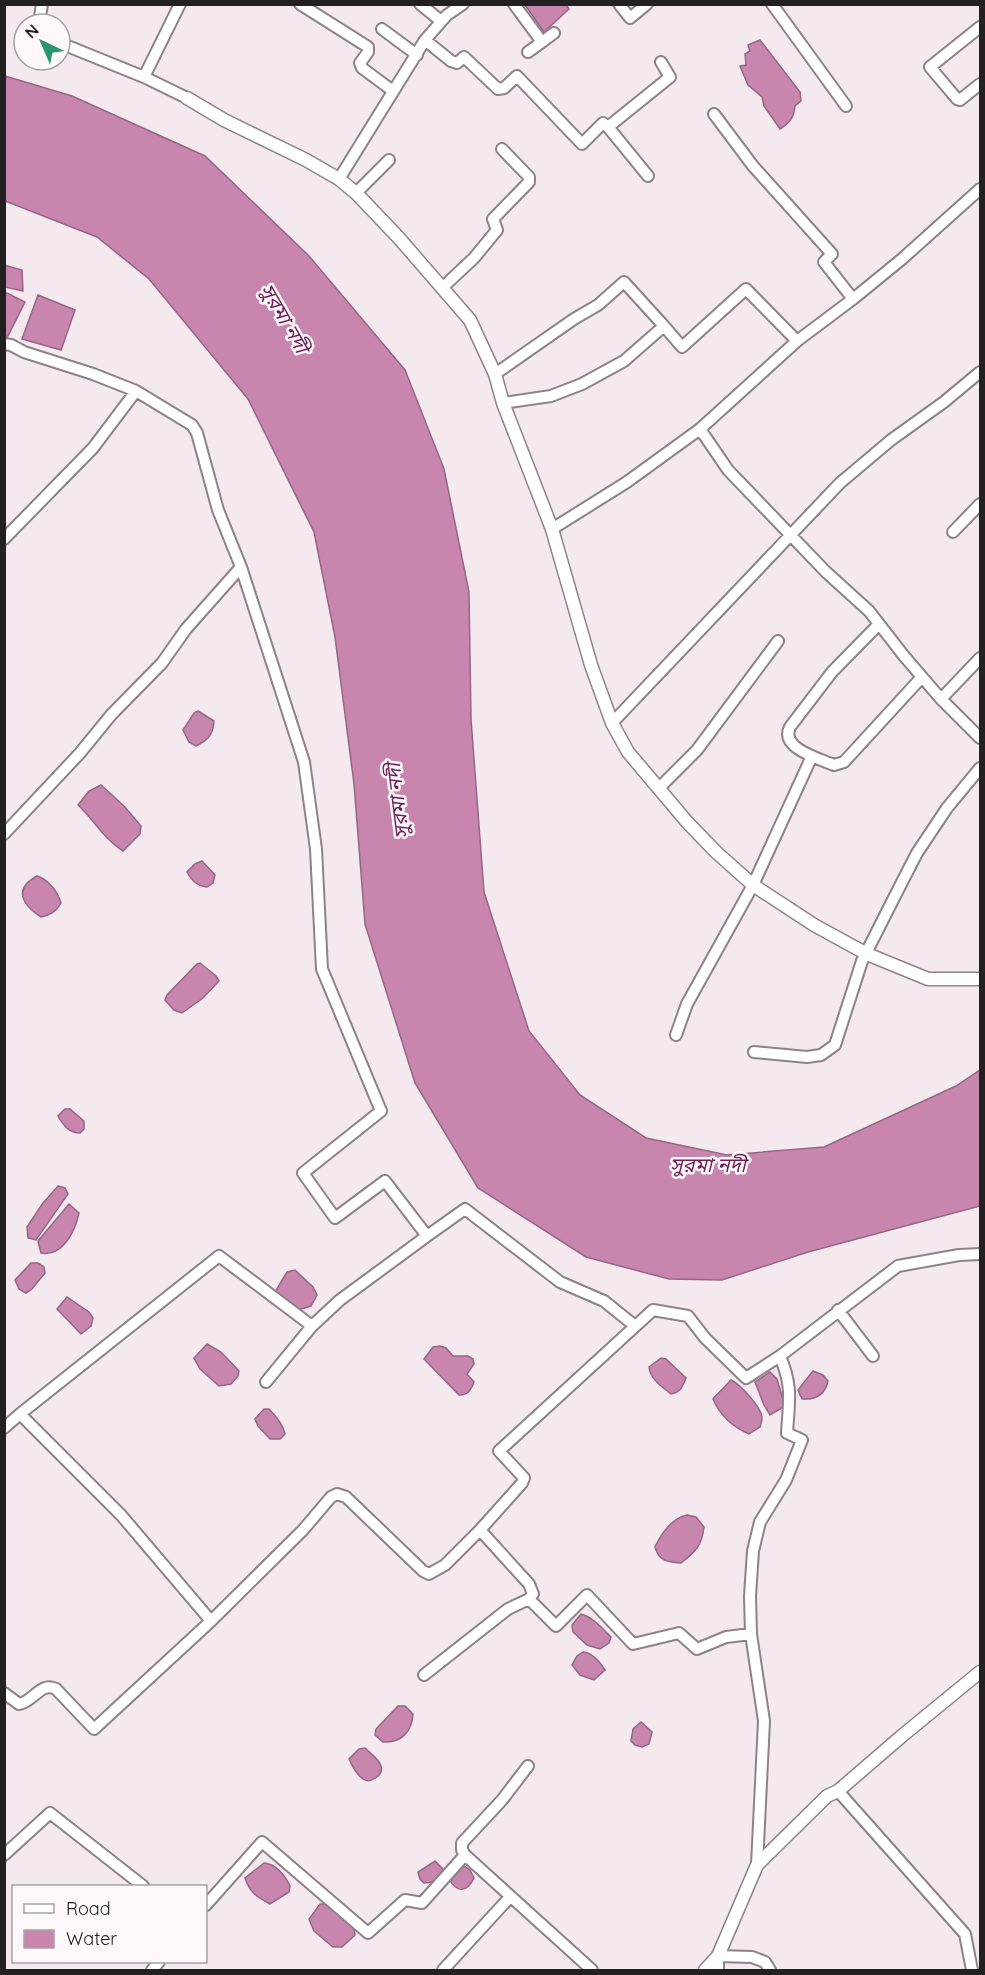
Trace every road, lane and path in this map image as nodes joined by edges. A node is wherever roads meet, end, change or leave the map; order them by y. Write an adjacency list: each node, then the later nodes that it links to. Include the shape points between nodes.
1 (180, 4): 19 (street)
2 (300, 4): 21 (street, via 368,48 360,63 362,68)
3 (420, 4): 9 (street)
4 (463, 4): 9 (street)
5 (513, 4): 14 (street)
6 (619, 4): 7 (street, via 630,18)
7 (647, 4)
8 (772, 4): 23 (street)
9 (441, 21): 13 (street)
10 (981, 27): 20 (street, via 930,67 960,100)
11 (382, 29): 17 (street)
12 (554, 33): 14 (street)
13 (425, 40): 17 (street); 25 (street, via 451,61 457,63 464,57 498,88 504,88 517,76 582,144 603,123)
14 (542, 42): 16 (street)
15 (72, 48): 19 (street)
16 (528, 52)
17 (417, 55): 21 (street)
18 (661, 62): 25 (street, via 670,77)
19 (144, 77): 22 (street)
20 (981, 84)
21 (393, 91): 29 (street)
22 (188, 98): 29 (street)
23 (846, 106)
24 (714, 114): 33 (street, via 753,166 832,254 824,262)
25 (608, 127): 28 (street)
26 (502, 149): 32 (street, via 529,177 529,182 493,219 497,230)
27 (389, 160): 31 (street)
28 (648, 176)
29 (339, 179): 31 (street)
30 (981, 189): 33 (street)
31 (356, 193): 32 (street)
32 (442, 288): 38 (street, via 470,320)
33 (853, 299): 35 (street)
34 (664, 326): 35 (street, via 682,347 746,289); 38 (street, via 624,282 598,305); 40 (street, via 624,361 582,384 551,396)
35 (797, 341): 41 (street)
36 (4, 344): 39 (street)
37 (981, 372): 45 (street, via 840,483)
38 (495, 374): 40 (street)
39 (136, 391): 46 (street, via 93,448); 47 (street, via 192,424 218,510)
40 (502, 403): 43 (street)
41 (700, 429): 43 (street, via 627,482); 45 (street, via 728,470)
42 (981, 504): 44 (street)
43 (552, 529): 53 (street)
44 (954, 532)
45 (789, 535): 48 (street); 53 (street)
46 (4, 539)
47 (241, 567): 58 (street, via 186,628 162,663); 64 (street, via 304,762 316,849 322,969 381,1111 303,1173 335,1218 385,1181)
48 (879, 624): 51 (street); 55 (street, via 832,672 787,732 788,741)
49 (778, 641): 57 (street, via 697,750)
50 (981, 658): 52 (street)
51 (922, 677): 52 (street); 55 (street, via 844,762 834,765)
52 (941, 699): 54 (street)
53 (612, 723): 57 (street, via 628,752)
54 (981, 738)
55 (812, 756): 59 (street)
56 (981, 768): 60 (street, via 947,808 917,853)
57 (658, 788): 59 (street, via 716,852)
58 (4, 834)
59 (753, 885): 60 (street); 62 (street, via 687,1004)
60 (867, 954): 61 (street, via 928,979); 63 (street, via 835,1045 821,1055 807,1057)
61 (981, 979)
62 (676, 1035)
63 (754, 1052)
64 (427, 1236): 67 (street, via 340,1300); 68 (street, via 465,1209 560,1282 604,1301)
65 (981, 1254): 66 (street, via 898,1266)
66 (838, 1310): 69 (street); 70 (street)
67 (312, 1326): 71 (street); 72 (street, via 219,1256)
68 (634, 1326): 69 (street, via 653,1310 688,1316 746,1378); 74 (street, via 499,1451 524,1478)
69 (780, 1356): 77 (street, via 791,1403 787,1432 802,1440 786,1480 760,1522 753,1551)
70 (873, 1356)
71 (266, 1382)
72 (20, 1414): 73 (street); 76 (street, via 121,1515)
73 (4, 1428)
74 (480, 1530): 75 (street, via 529,1584 533,1594); 76 (street, via 445,1565 429,1574 346,1497 337,1494)
75 (529, 1599): 77 (street, via 556,1626 587,1595 633,1644 679,1633 697,1648 726,1637); 79 (street, via 508,1609)
76 (211, 1621): 80 (street, via 94,1729 51,1686 19,1704)
77 (751, 1634): 85 (street, via 764,1721)
78 (981, 1672): 82 (street)
79 (424, 1675)
80 (4, 1693)
81 (528, 1766): 84 (street, via 462,1843)
82 (838, 1791): 85 (street, via 827,1796); 95 (street, via 964,1934)
83 (4, 1855): 86 (street, via 50,1814)
84 (465, 1855): 87 (street); 88 (street, via 422,1903 405,1900 368,1933 262,1842)
85 (757, 1865): 89 (street)
86 (140, 1885)
87 (510, 1897): 90 (street); 91 (street)
88 (207, 1904)
89 (718, 1956): 92 (street); 93 (street); 94 (street, via 752,1958 765,1962)
90 (442, 1971)
91 (592, 1971)
92 (705, 1971)
93 (718, 1971)
94 (770, 1971)
95 (972, 1971)

